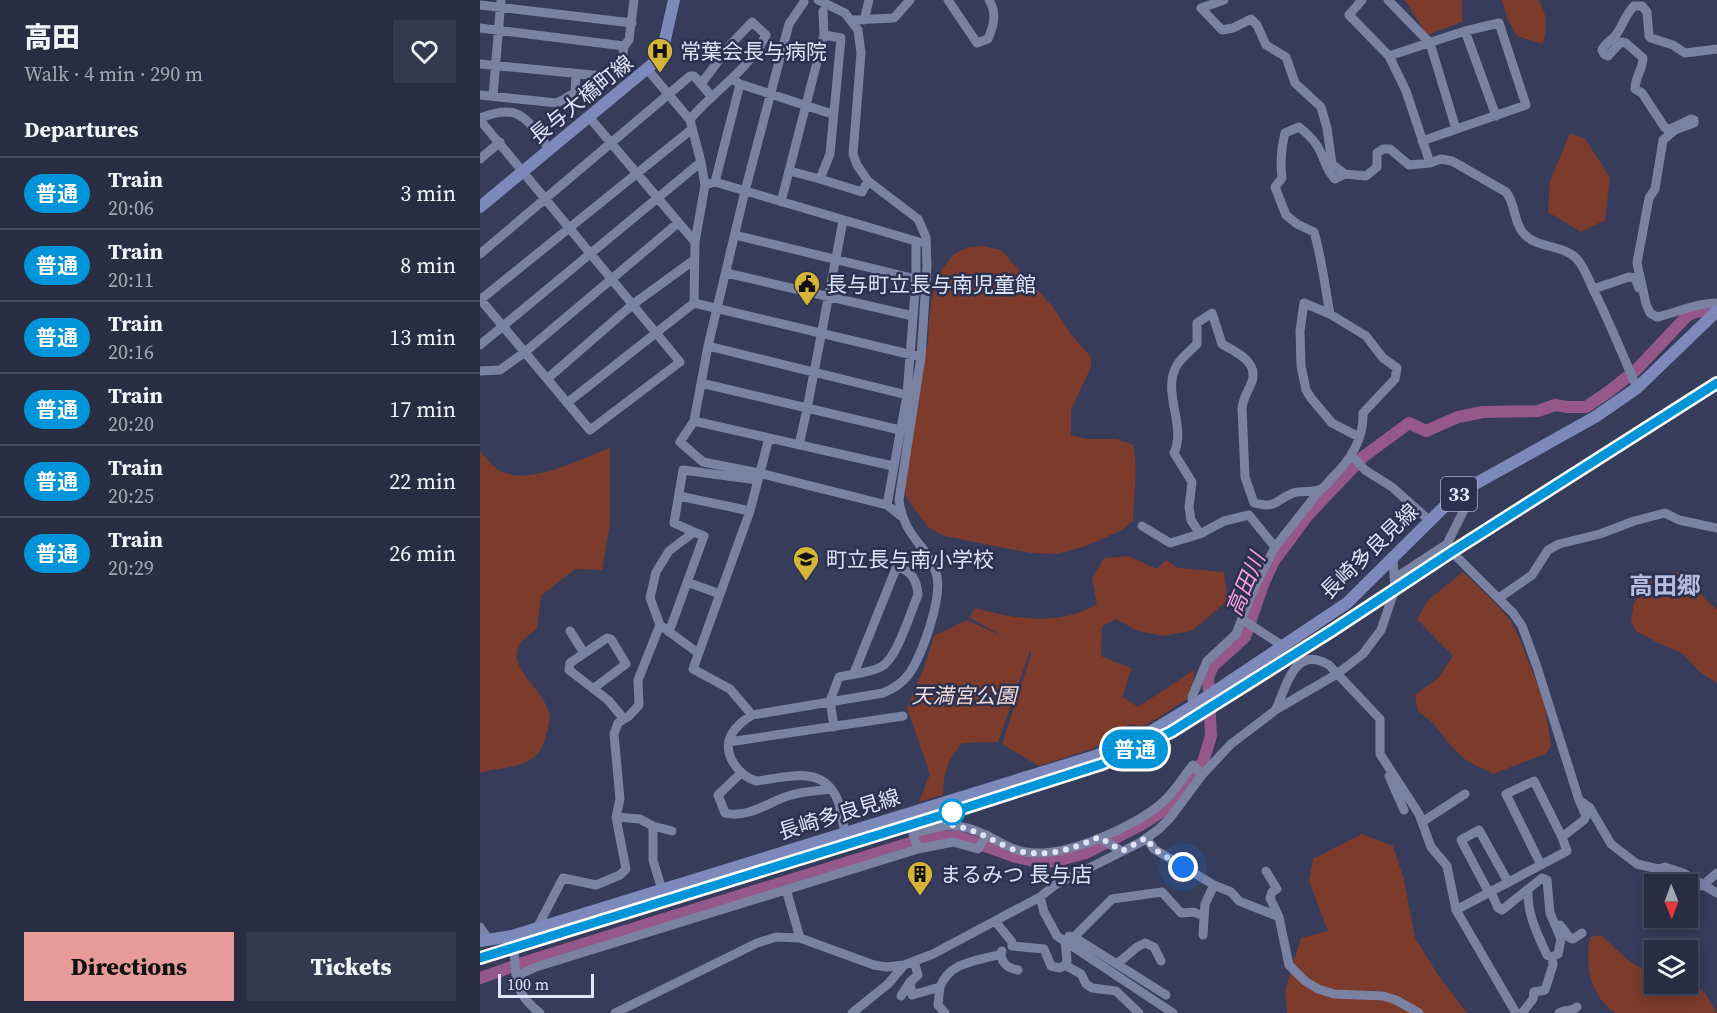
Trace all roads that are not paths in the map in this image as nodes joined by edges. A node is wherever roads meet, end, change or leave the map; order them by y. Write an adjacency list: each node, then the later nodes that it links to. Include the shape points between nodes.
1 (634, 0): 17 (street)
2 (674, 0): 28 (main road, 長与大橋町線, via 661,57)
3 (818, 0): 14 (street)
4 (869, 0): 16 (street)
5 (910, 0): 16 (street, via 894,18)
6 (948, 0): 7 (street, via 977,43 988,39 992,29 994,9)
7 (989, 0)
8 (1224, 0): 54 (street, via 1201,8 1222,30 1251,19 1266,45 1286,57 1295,83 1321,107 1332,164)
9 (1362, 0): 25 (street, via 1348,15)
10 (1388, 0): 22 (street)
11 (804, 2): 35 (street, via 789,24)
12 (501, 4): 13 (street); 17 (street); 19 (street)
13 (480, 5)
14 (827, 5): 15 (street); 21 (street)
15 (852, 20): 16 (street); 56 (street, via 861,42 853,154)
16 (864, 21)
17 (632, 22): 23 (street)
18 (480, 28): 19 (street)
19 (499, 30): 23 (street); 27 (street)
20 (1465, 32): 22 (street); 39 (street); 39 (street, via 1499,23 1527,102)
21 (824, 35): 37 (street); 38 (street, via 841,38)
22 (1430, 43): 25 (street); 43 (street)
23 (624, 46): 29 (street, via 621,72 613,77)
24 (1717, 49): 82 (street, via 1685,53 1652,38 1647,12 1642,6 1634,6 1602,50 1608,56 1620,42 1626,43 1643,58 1635,89 1642,93 1665,128 1694,120 1663,140 1637,263)
25 (1389, 56): 44 (street, via 1406,91)
26 (480, 64): 27 (street)
27 (496, 66): 29 (street); 33 (street)
28 (648, 70): 34 (street); 40 (main road, 長与大橋町線)
29 (576, 74): 33 (street, via 574,93 558,103)
30 (736, 81): 31 (street, via 765,35 752,22); 35 (street); 36 (street); 57 (street)
31 (701, 84): 34 (street, via 690,76); 36 (street)
32 (480, 95): 33 (street)
33 (493, 96)
34 (668, 96): 42 (street); 46 (street)
35 (771, 96): 37 (street); 58 (street)
36 (712, 97): 42 (street, via 694,113)
37 (807, 105): 38 (street); 51 (street)
38 (832, 114): 55 (street, via 830,153)
39 (1496, 116): 43 (street)
40 (589, 117): 46 (street); 47 (main road, 長与大橋町線)
41 (480, 119): 45 (street); 47 (street, via 496,112 518,114)
42 (691, 125): 49 (street); 53 (street)
43 (1455, 129): 44 (street)
44 (1422, 141): 50 (street)
45 (500, 142): 48 (street); 52 (street)
46 (612, 144): 53 (street); 60 (street)
47 (549, 149): 52 (main road, 長与大橋町線)
48 (480, 159)
49 (701, 162): 57 (street); 59 (street)
50 (1430, 163): 54 (street, via 1409,165 1390,149 1383,149 1377,153 1377,167 1366,176); 77 (street, via 1452,161 1506,192 1525,235 1576,259)
51 (790, 171): 55 (street); 61 (street)
52 (522, 172): 60 (street); 62 (main road, 長与大橋町線)
53 (636, 174): 59 (street); 65 (street)
54 (1345, 174): 86 (street, via 1335,179 1309,135 1299,127 1285,133 1281,147 1282,178 1275,187 1286,215 1314,232 1323,262)
55 (820, 179): 56 (street, via 862,192)
56 (868, 181): 69 (street, via 918,219)
57 (710, 184): 58 (street); 68 (street)
58 (745, 191): 61 (street); 66 (street)
59 (656, 197): 64 (street); 70 (street)
60 (546, 198): 65 (street); 71 (street)
61 (781, 202): 63 (street)
62 (480, 207)
63 (843, 220): 67 (street); 72 (street)
64 (678, 223): 68 (street); 76 (street)
65 (569, 228): 70 (street); 79 (street)
66 (735, 235): 72 (street); 74 (street)
67 (916, 241): 69 (street); 75 (street)
68 (695, 242): 73 (street)
69 (927, 246): 95 (street)
70 (588, 253): 76 (street); 88 (street)
71 (480, 254)
72 (835, 259): 75 (street); 78 (street)
73 (694, 260): 80 (street); 83 (street)
74 (726, 273): 78 (street); 84 (street)
75 (916, 279): 87 (street)
76 (611, 280): 83 (street); 93 (street)
77 (1593, 289): 82 (street, via 1635,278); 100 (street)
78 (828, 296): 87 (street); 89 (street)
79 (480, 299): 88 (street)
80 (694, 303): 84 (street); 90 (street)
81 (1717, 303): 82 (street, via 1693,305 1657,317)
82 (1646, 304)
83 (633, 305): 90 (street); 98 (street)
84 (717, 309): 89 (street); 92 (street)
85 (1715, 313): 100 (main road, 長崎多良見線 / 33)
86 (1330, 314): 106 (street, via 1366,336 1383,358 1397,368 1395,379 1363,413); 106 (street, via 1304,303 1300,366 1311,398 1332,423)
87 (913, 316): 94 (street)
88 (503, 327): 91 (street); 93 (street)
89 (822, 333): 94 (street); 97 (street)
90 (656, 334): 102 (street); 102 (street, via 680,362 590,430)
91 (480, 345)
92 (708, 346): 97 (street); 99 (street)
93 (525, 352): 96 (street, via 500,370); 98 (street)
94 (910, 355): 95 (street); 101 (street)
95 (921, 357): 117 (street, via 900,484)
96 (480, 371)
97 (814, 372): 101 (street); 103 (street)
98 (547, 379): 102 (street)
99 (701, 383): 103 (street); 104 (street)
100 (1636, 385): 112 (main road, 長崎多良見線 / 33, via 1595,417)
101 (907, 395): 105 (street)
102 (567, 403)
103 (807, 409): 105 (street); 108 (street)
104 (694, 421): 107 (street); 111 (street, via 680,442 703,462)
105 (900, 430): 110 (street)
106 (1359, 437): 109 (street)
107 (768, 438): 108 (street); 111 (street)
108 (798, 445): 110 (street)
109 (1353, 457): 113 (street); 118 (street)
110 (893, 466): 115 (street)
111 (758, 477): 114 (street, via 683,470); 115 (street); 116 (street)
112 (1466, 489): 118 (main road, 長崎多良見線 / 33); 123 (street, via 1466,506)
113 (1320, 490): 122 (street, via 1293,493 1275,505 1254,503 1245,477 1242,408 1253,378 1252,367 1222,344 1212,313 1197,323 1197,344 1176,366 1171,389 1178,444 1174,453 1192,482 1191,520); 124 (street)
114 (679, 496): 116 (street); 121 (street, via 674,523)
115 (887, 505): 117 (street)
116 (750, 511): 128 (street)
117 (901, 516): 140 (street, via 937,574 938,598 926,635 910,673 891,689)
118 (1429, 520): 125 (main road, 長崎多良見線 / 33)
119 (1142, 526): 122 (street, via 1170,543)
120 (1717, 528): 129 (street, via 1665,513 1559,544 1548,550 1532,575)
121 (694, 532): 127 (street, via 704,536); 131 (street, via 669,551 656,572 650,598)
122 (1200, 534): 124 (street, via 1224,521 1250,515)
123 (1447, 543): 126 (street); 129 (street)
124 (1275, 546): 130 (street, via 1251,595)
125 (1393, 559): 126 (street); 134 (main road, 長崎多良見線 / 33, via 1347,603)
126 (1395, 578): 138 (street, via 1395,590 1381,630 1363,654)
127 (687, 582): 128 (street); 133 (street)
128 (720, 594): 136 (street)
129 (1499, 598): 153 (street, via 1522,626)
130 (1244, 620): 134 (street); 141 (street, via 1236,634 1207,661 1192,697)
131 (660, 625): 133 (street); 145 (street, via 638,680 639,705)
132 (570, 631): 135 (street)
133 (669, 632): 136 (street)
134 (1283, 646): 141 (main road, 長崎多良見線 / 33)
135 (584, 653): 139 (street, via 570,663 569,670); 139 (street, via 611,639 626,664)
136 (698, 653): 143 (street, via 693,669 730,689)
137 (854, 673): 137 (street, via 880,668 890,661 918,595 917,584 907,570 897,566); 140 (street, via 839,677)
138 (1337, 674): 142 (street); 142 (street, via 1319,658 1296,665); 148 (street, via 1380,719 1380,754)
139 (594, 688): 145 (street)
140 (830, 702): 143 (street); 146 (street)
141 (1196, 704): 159 (main road, 長崎多良見線 / 33, via 1147,734 1095,756)
142 (1275, 710): 150 (street, via 1231,744)
143 (752, 715): 147 (street, via 739,724)
144 (903, 716): 146 (street)
145 (624, 719): 155 (street, via 614,734 620,799)
146 (834, 727): 147 (street)
147 (729, 742): 149 (street, via 730,757)
148 (1391, 770): 154 (street, via 1388,772); 156 (street)
149 (741, 773): 151 (street, via 756,780 806,774); 151 (street, via 718,795 725,813 734,815 790,795)
150 (1202, 773): 161 (street, via 1193,765 1165,800 1133,822); 163 (street, via 1170,818)
151 (831, 789): 159 (street, via 838,801)
152 (1465, 794): 156 (street)
153 (1579, 800): 162 (street, via 1586,816); 171 (street, via 1590,808 1611,844 1637,864 1672,869)
154 (1404, 810)
155 (616, 818): 157 (street, via 640,819); 184 (street, via 626,869 596,885 563,878)
156 (1422, 822): 179 (street, via 1431,847 1447,866)
157 (653, 826): 158 (street); 173 (street, via 653,860)
158 (672, 831)
159 (845, 833): 173 (main road, 長崎多良見線 / 33)
160 (987, 835): 161 (street, via 1006,847 1043,854); 164 (street, via 978,849 954,843); 164 (street, via 945,824 913,834)
161 (1099, 837): 165 (street)
162 (1562, 837): 166 (street, via 1568,851); 166 (street, via 1534,781 1506,794)
163 (1146, 838): 165 (street); 170 (street, via 1154,849)
164 (918, 849): 172 (street)
165 (1122, 851): 177 (street, via 1055,885)
166 (1541, 865): 169 (street)
167 (1266, 871): 181 (street, via 1277,889 1270,898)
168 (1717, 873): 171 (street)
169 (1508, 882): 175 (street); 175 (street, via 1479,830 1461,840)
170 (1214, 885): 180 (street); 181 (street, via 1231,892 1239,902)
171 (1702, 886): 176 (street)
172 (786, 889): 188 (street); 200 (street, via 536,967)
173 (662, 890): 184 (main road, 長崎多良見線 / 33)
174 (1527, 890): 175 (street, via 1502,910); 178 (street, via 1542,878 1547,880); 193 (street, via 1528,911 1547,955)
175 (1490, 892): 179 (street)
176 (1717, 894)
177 (1040, 897): 182 (street); 189 (street, via 1057,936)
178 (1550, 909): 185 (street, via 1570,938); 193 (street, via 1561,939 1558,954)
179 (1456, 910): 213 (street)
180 (1203, 916): 186 (street); 189 (street, via 1181,913 1162,892 1129,896 1112,899)
181 (1279, 917): 212 (street, via 1289,965 1305,981 1334,994 1383,996)
182 (996, 921): 191 (street); 194 (street)
183 (480, 927): 190 (street)
184 (537, 928): 187 (main road, 長崎多良見線 / 33)
185 (1582, 933)
186 (1203, 935)
187 (512, 936): 190 (main road, 長崎多良見線 / 33); 200 (street)
188 (800, 938): 197 (street, via 874,965); 207 (street, via 776,937 757,943)
189 (1067, 939): 196 (street); 198 (street); 211 (street)
190 (485, 941)
191 (1012, 946): 192 (street); 198 (street, via 1044,949 1051,966)
192 (1000, 954): 199 (street, via 1005,964); 202 (street, via 952,969)
193 (1552, 957): 214 (street, via 1545,990 1534,992)
194 (914, 961): 197 (street); 201 (street, via 918,975)
195 (1161, 961): 196 (street, via 1154,947 1145,943)
196 (1118, 964): 203 (street)
197 (904, 965): 208 (street, via 888,984)
198 (1065, 965): 210 (street, via 1082,974 1092,988 1116,991)
199 (1018, 970)
200 (515, 979): 206 (street, via 529,1004)
201 (910, 982): 202 (street, via 912,995); 204 (street)
202 (940, 987): 209 (street, via 938,1005)
203 (1166, 995)
204 (901, 996)
205 (1577, 1007): 215 (street)
206 (540, 1013)
207 (615, 1013)
208 (852, 1013)
209 (945, 1013)
210 (1139, 1013)
211 (1173, 1013)
212 (1419, 1013)
213 (1516, 1013)
214 (1522, 1013)
215 (1559, 1013)

